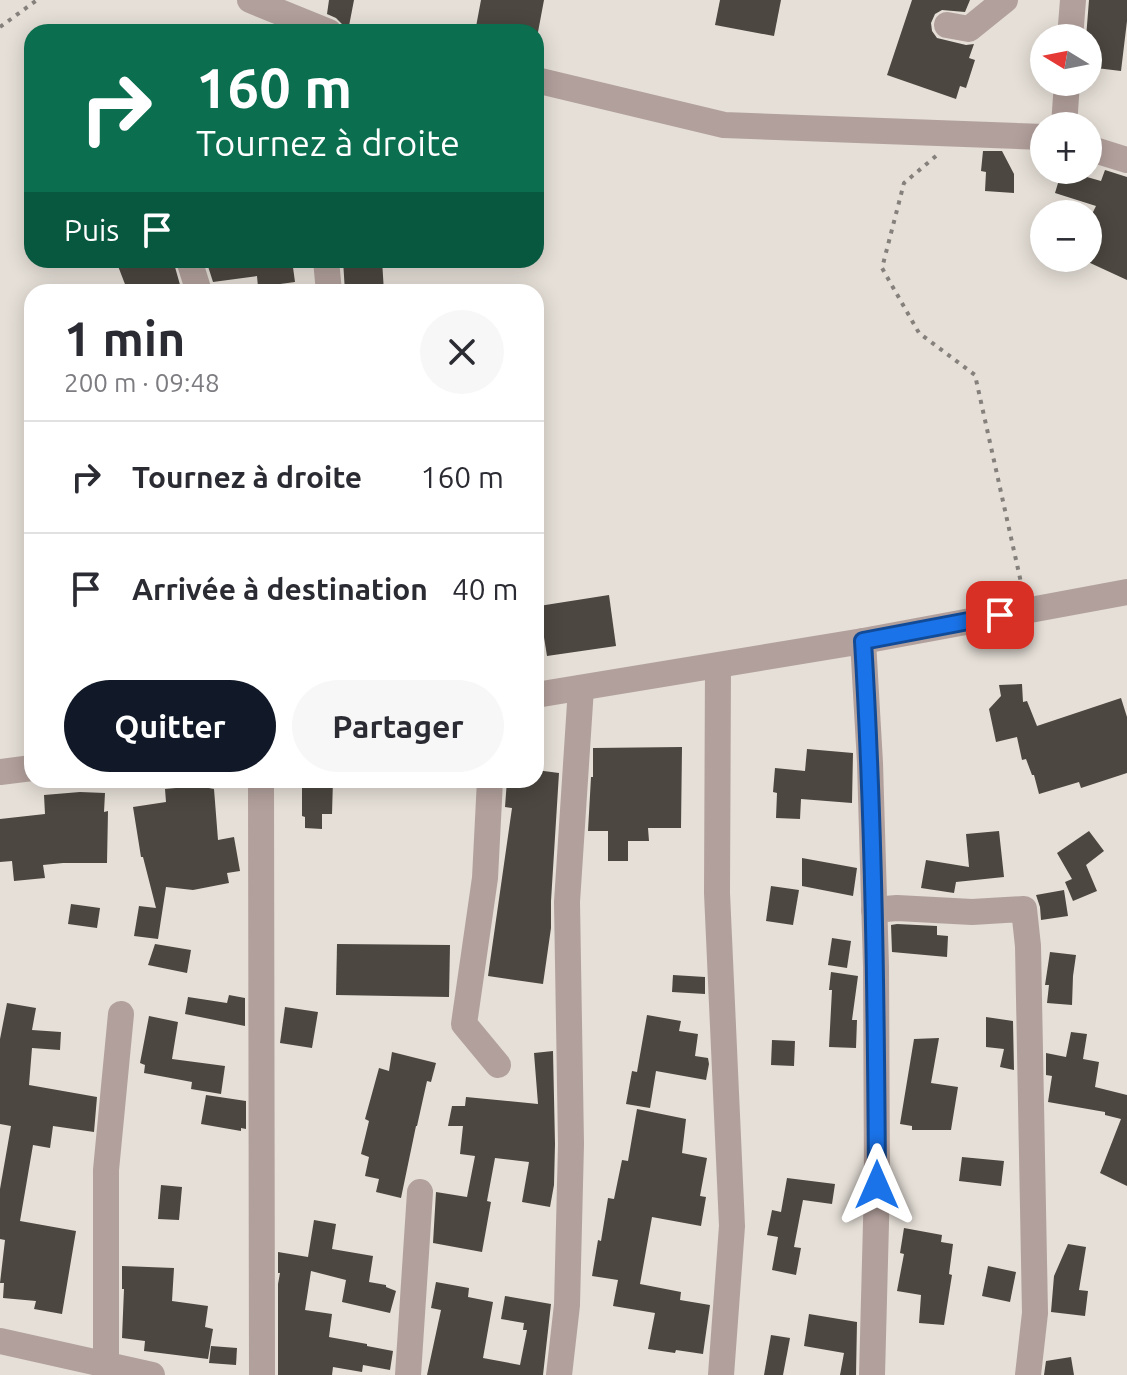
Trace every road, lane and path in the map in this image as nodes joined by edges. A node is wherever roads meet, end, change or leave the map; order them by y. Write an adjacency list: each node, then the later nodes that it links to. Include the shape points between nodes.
1 (37, 0): 8 (path)
2 (250, 0): 5 (street)
3 (1005, 0): 7 (street, via 969,29)
4 (1073, 0): 6 (street)
5 (309, 24)
6 (1071, 24)
7 (947, 25)
8 (0, 27)
9 (544, 82): 10 (street, via 724,125)
10 (962, 134): 11 (street); 15 (path, via 904,183 882,268 919,333 975,375)
11 (1030, 136)
12 (1102, 152): 13 (street)
13 (1127, 160)
14 (1127, 592): 15 (street)
15 (1027, 610): 16 (street)
16 (863, 641): 17 (street); 24 (street)
17 (718, 666): 18 (street); 34 (street, via 717,893 732,1226)
18 (581, 688): 19 (street); 33 (street, via 567,902 571,1144 567,1305)
19 (544, 694)
20 (24, 769): 21 (street)
21 (0, 772)
22 (261, 788): 31 (street)
23 (490, 788): 26 (street, via 485,878 464,1024)
24 (874, 910): 35 (street, via 877,1185); 36 (street, via 1024,909 1035,1313)
25 (121, 1014): 29 (street, via 106,1170)
26 (498, 1065)
27 (420, 1192): 32 (street)
28 (0, 1341): 29 (street)
29 (106, 1370): 30 (street)
30 (152, 1375)
31 (262, 1375)
32 (408, 1375)
33 (559, 1375)
34 (721, 1375)
35 (872, 1375)
36 (1028, 1375)

